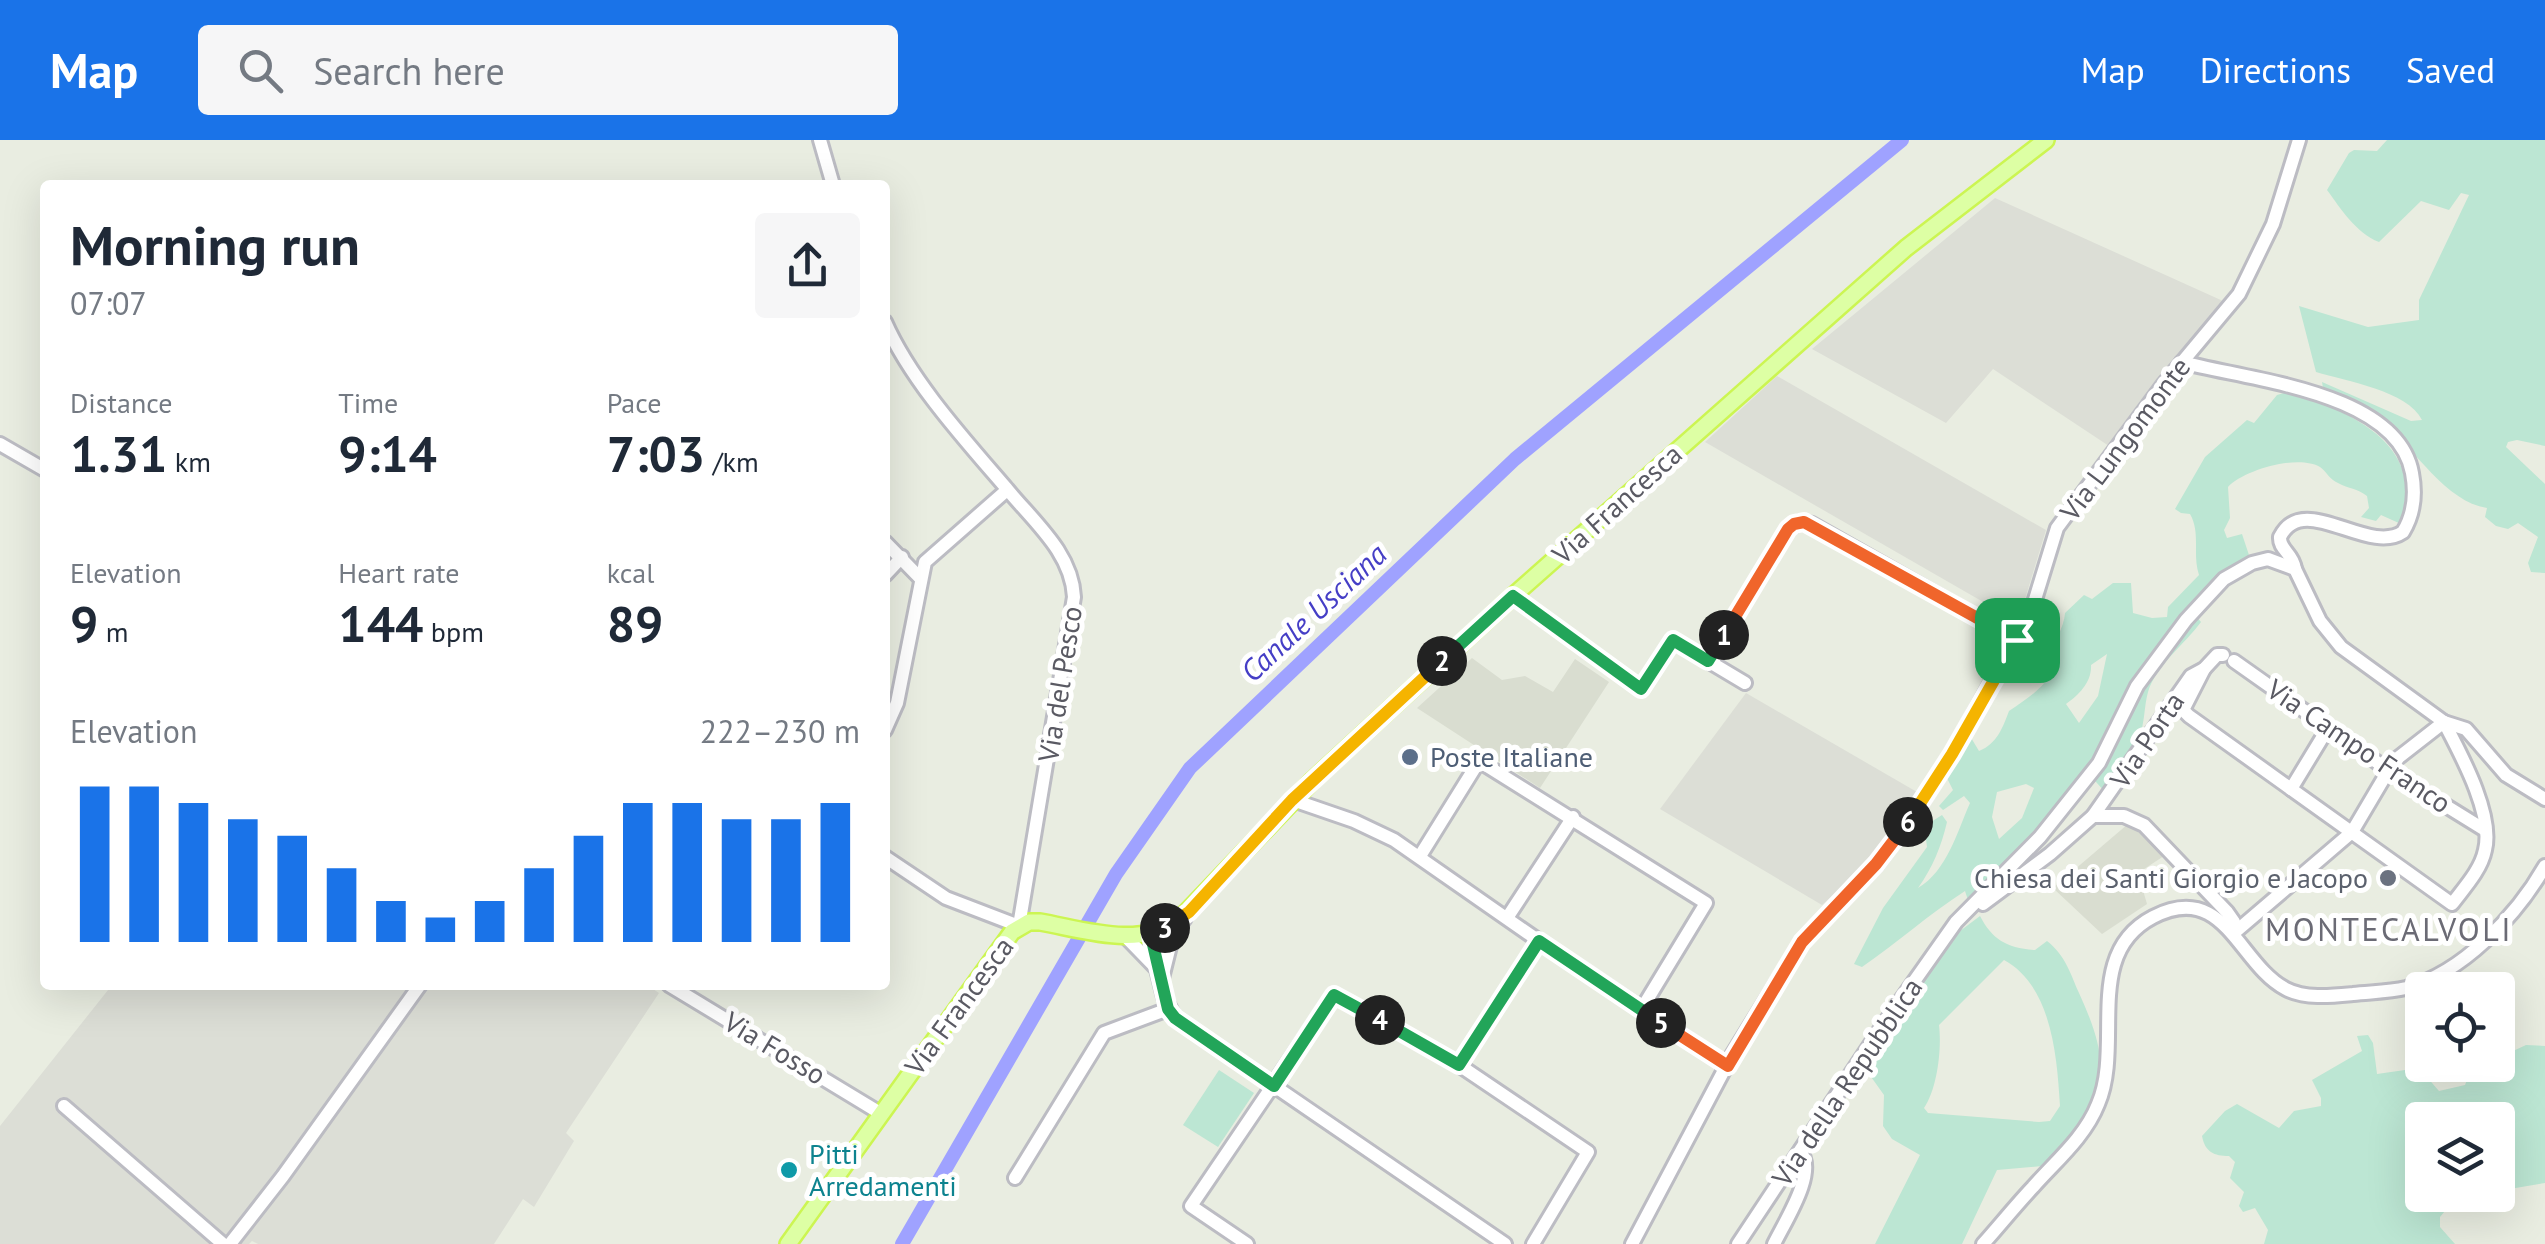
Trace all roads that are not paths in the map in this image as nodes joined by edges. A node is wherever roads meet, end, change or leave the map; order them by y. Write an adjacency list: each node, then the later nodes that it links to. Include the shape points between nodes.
1 (820, 140): 4 (street)
2 (2046, 140): 15 (main road, Via Francesca, via 1906,248)
3 (2300, 140): 6 (street, Via Lungomonte, via 2250,273)
4 (832, 180)
5 (890, 331): 9 (street, Via del Pesco)
6 (2182, 362): 12 (street, via 2330,397 2371,419 2406,453 2414,500 2403,532 2382,539 2298,520 2280,537); 16 (street, Via Lungomonte, via 2057,528)
7 (0, 444): 8 (street)
8 (40, 467)
9 (1007, 490): 14 (street, via 925,562); 38 (street, Via del Pesco, via 1074,580)
10 (890, 547): 11 (street)
11 (902, 558): 13 (street); 14 (street)
12 (2295, 569): 22 (street, via 2340,647); 37 (street, Via della Repubblica, via 2278,561 2252,563 2224,579 2137,686 2074,798)
13 (890, 571)
14 (920, 578): 21 (street)
15 (1513, 596): 18 (street, via 1641,689 1673,640); 27 (main road, Via Francesca)
16 (2017, 640): 18 (street, via 1800,522 1788,529); 48 (street, Via Lungomonte, via 1913,816 1802,942)
17 (2228, 658): 19 (street, Via Porta, via 2217,655); 23 (street, Via Campo Franco)
18 (1708, 661): 20 (street)
19 (2204, 670): 25 (street, Via Porta, via 2183,710); 28 (street, Via Porta, via 2194,672 2165,709)
20 (1745, 683)
21 (890, 719)
22 (2444, 722): 24 (street); 26 (street, via 2466,729 2506,775); 30 (street)
23 (2328, 728): 24 (street, Via Campo Franco); 25 (street)
24 (2388, 770): 30 (street, Via Campo Franco); 31 (street)
25 (2291, 789): 31 (street)
26 (2545, 798)
27 (1292, 800): 32 (street, via 1375,830); 35 (main road, Via Francesca)
28 (2093, 816): 37 (street, Via della Repubblica); 40 (street, via 2124,816 2151,831 2227,912)
29 (1573, 817): 32 (street, via 1480,761); 36 (street); 47 (street, via 1706,904)
30 (2485, 830): 31 (street, via 2482,860 2452,904)
31 (2352, 832): 40 (street)
32 (1420, 856): 36 (street)
33 (890, 859): 38 (street, via 946,898)
34 (2545, 866): 40 (street, via 2496,932 2404,988 2294,993 2271,979)
35 (1189, 912): 39 (main road, Via Francesca); 43 (street)
36 (1507, 918): 42 (street)
37 (1956, 922): 53 (street, Via della Repubblica)
38 (1019, 926): 41 (main road, Via Francesca, via 1040,922); 52 (main road, Via Francesca)
39 (1152, 933): 41 (main road, Via Francesca); 43 (street)
40 (2234, 933): 63 (street, via 2211,915 2180,908 2152,917 2127,936 2110,978 2104,1081 2095,1111)
41 (1126, 936): 43 (street)
42 (1539, 941): 47 (street); 49 (street)
43 (1161, 971): 46 (street)
44 (416, 990): 55 (street)
45 (677, 990): 52 (street, Via Fosso)
46 (1168, 1009): 50 (street); 54 (street, via 1104,1033)
47 (1641, 1010): 48 (street)
48 (1730, 1062): 60 (street, Via Lungomonte)
49 (1459, 1065): 50 (street, via 1334,995); 59 (street, via 1588,1152)
50 (1274, 1086): 57 (street, via 1191,1206); 58 (street)
51 (64, 1106): 55 (street)
52 (880, 1113): 56 (main road, Via Francesca)
53 (1800, 1152): 61 (street, Via della Repubblica); 62 (street, via 1806,1176)
54 (1014, 1178)
55 (226, 1244)
56 (788, 1244)
57 (1247, 1244)
58 (1505, 1244)
59 (1534, 1244)
60 (1632, 1244)
61 (1738, 1244)
62 (1774, 1244)
63 (1983, 1244)

